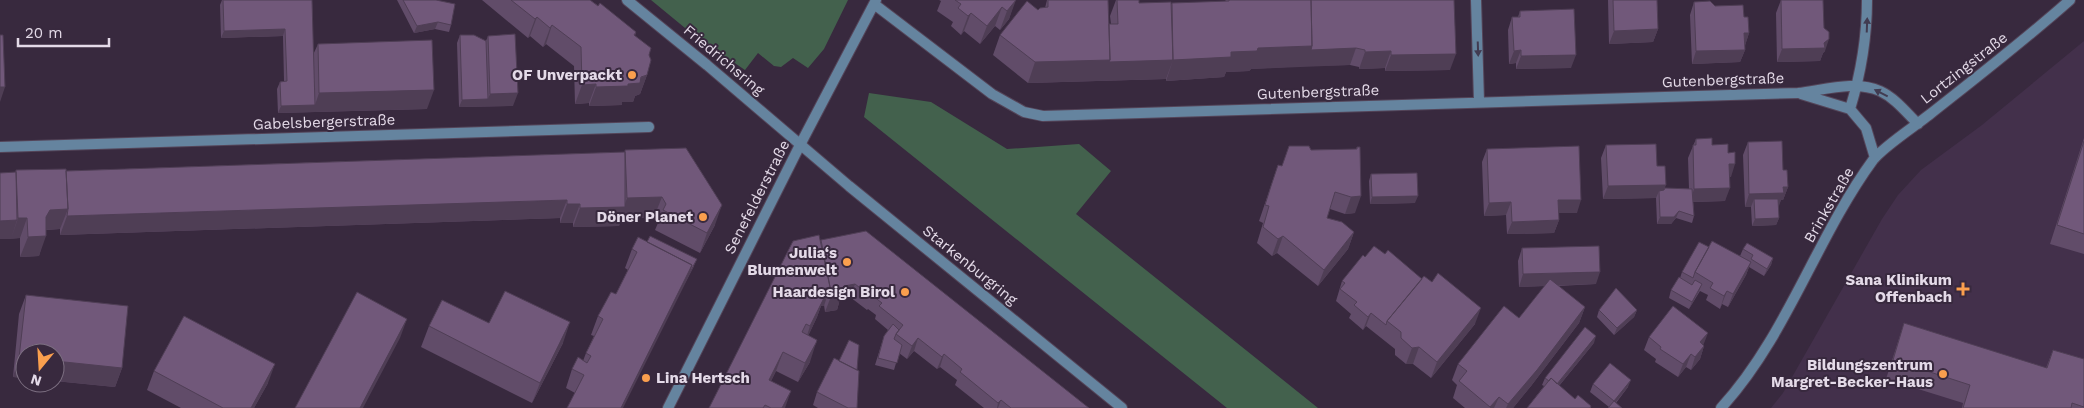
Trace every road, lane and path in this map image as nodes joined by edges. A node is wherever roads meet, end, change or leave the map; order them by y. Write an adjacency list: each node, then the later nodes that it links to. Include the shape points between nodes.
1 (626, 0): 12 (street, Friedrichsring)
2 (1476, 0): 8 (street, one-way to 8)
3 (1867, 0): 6 (street, one-way to 3, via 1867,30)
4 (2070, 0): 10 (street, Lortzingstraße)
5 (875, 2): 8 (street, Gutenbergstraße, via 998,98 1024,112 1043,116); 12 (street, Senefelderstraße)
6 (1858, 85): 7 (street, Gutenbergstraße); 9 (street); 10 (street, Gutenbergstraße, one-way to 6, via 1897,102 1879,90)
7 (1798, 93): 8 (street, Gutenbergstraße); 9 (street, Gutenbergstraße)
8 (1479, 102)
9 (1850, 109): 14 (street, via 1866,128)
10 (1918, 124): 14 (street, Lortzingstraße)
11 (649, 128): 13 (street, Gabelsbergerstraße)
12 (800, 146): 15 (street, Senefelderstraße); 16 (street, Starkenburgring)
13 (0, 148)
14 (1875, 158): 17 (street, Brinkstraße, via 1849,195 1772,337)
15 (668, 408)
16 (1122, 408)
17 (1721, 408)

